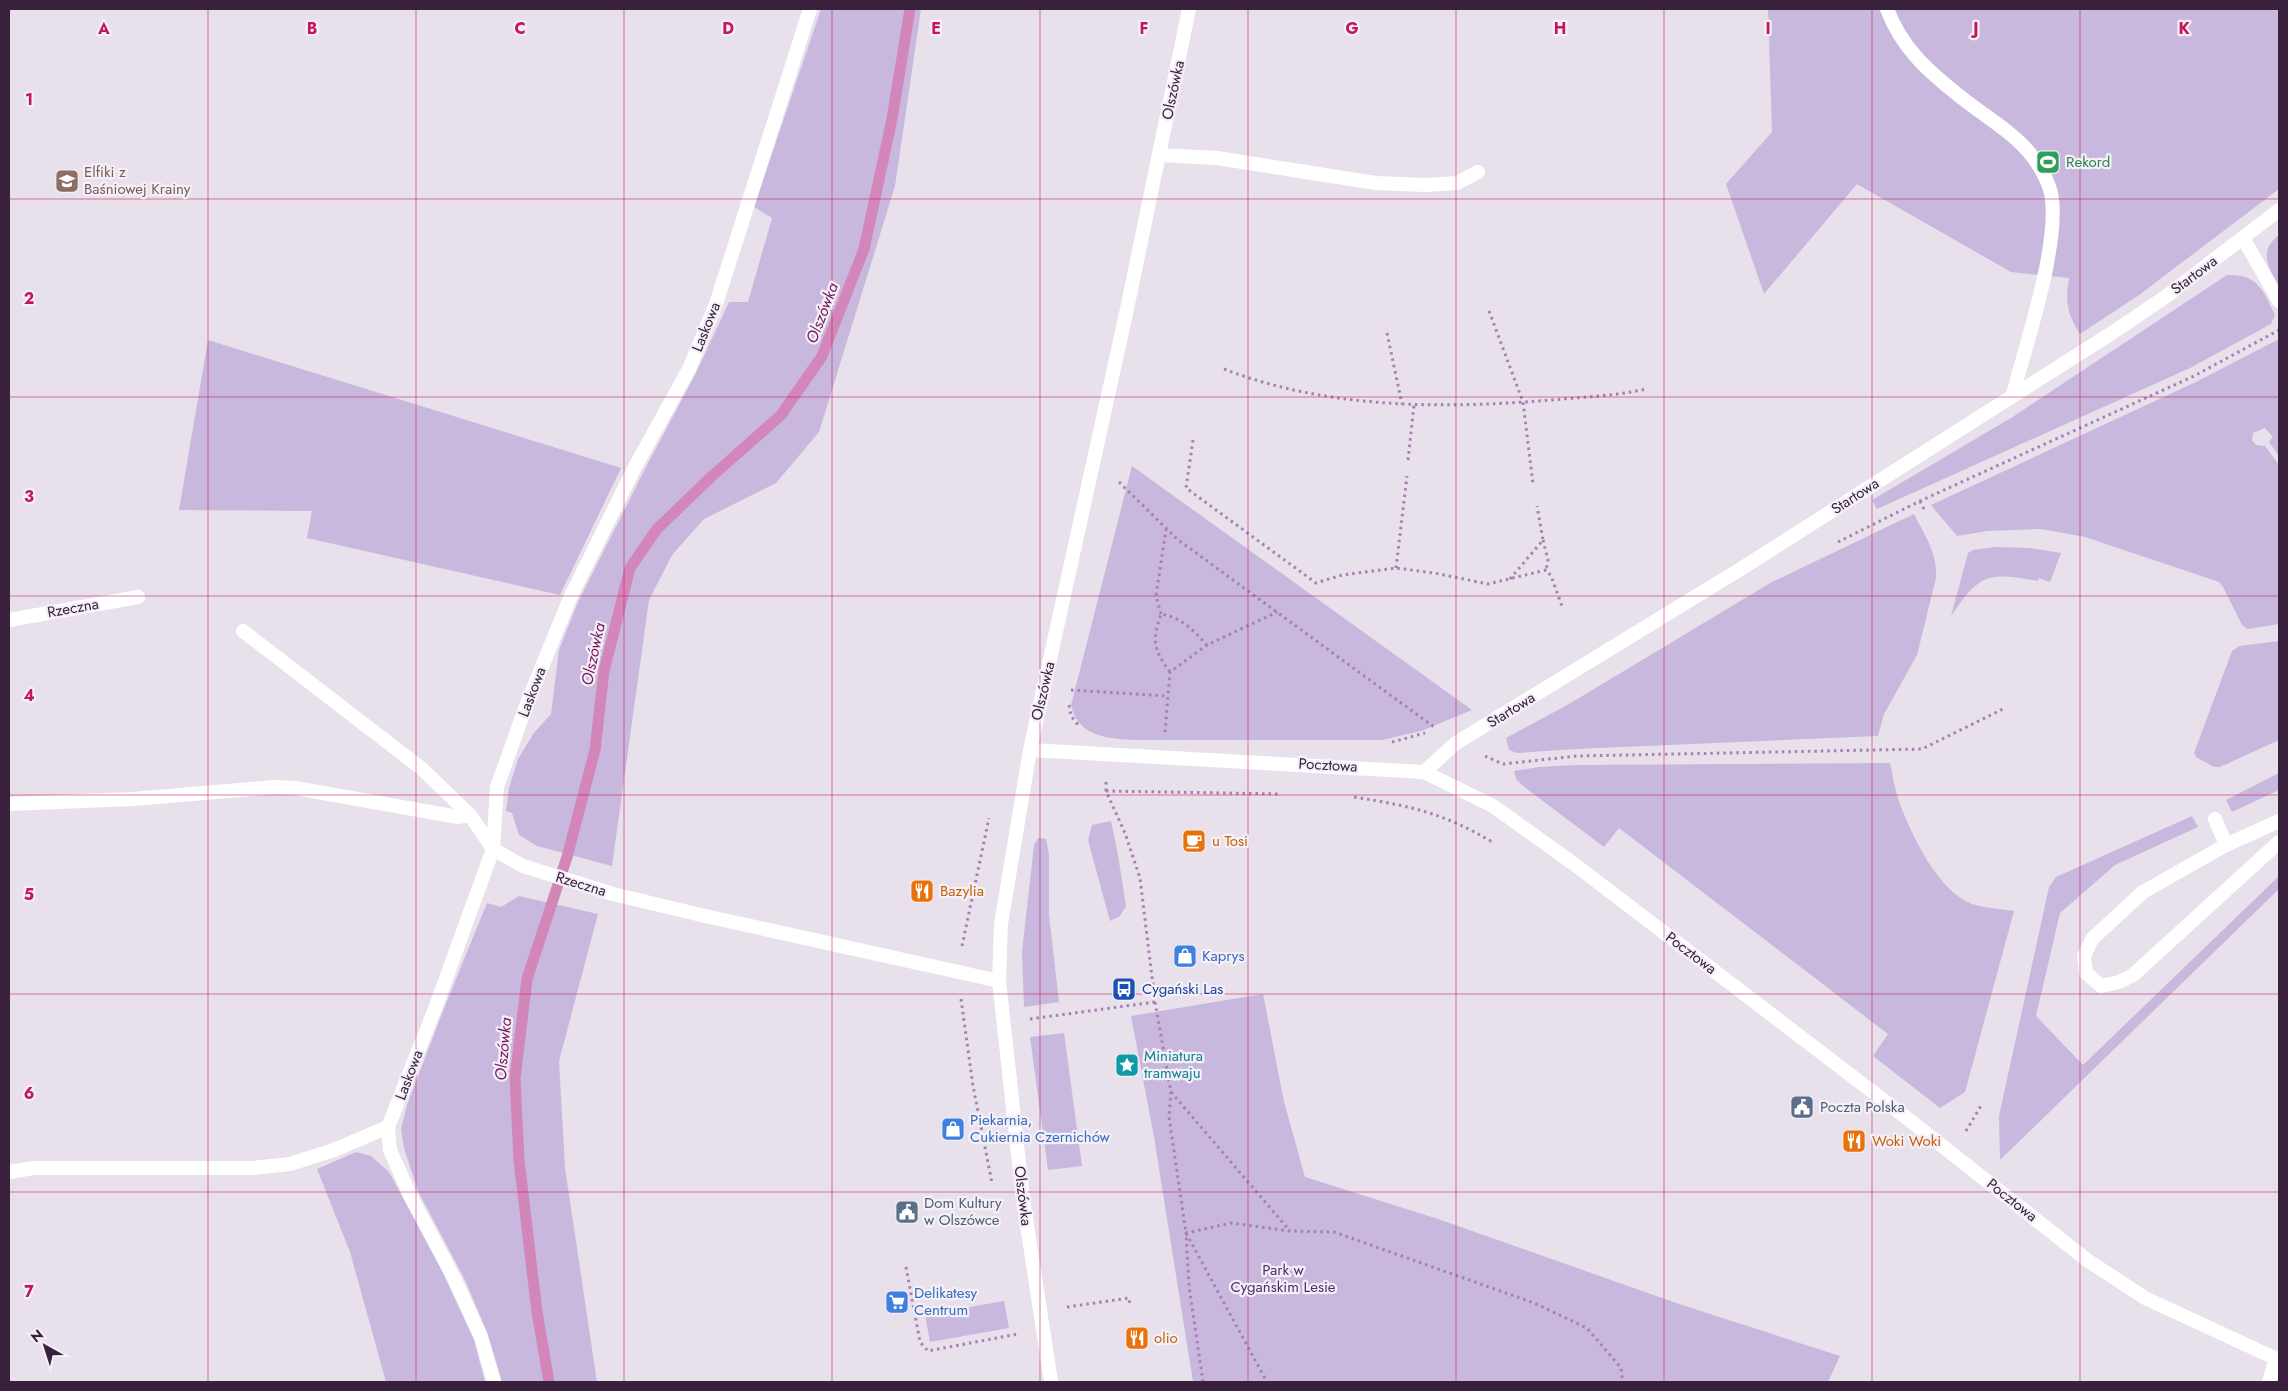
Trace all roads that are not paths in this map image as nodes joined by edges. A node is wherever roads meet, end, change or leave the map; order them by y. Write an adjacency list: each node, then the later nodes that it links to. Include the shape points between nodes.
1 (810, 9): 21 (street, Laskowa, via 705,333 570,598 526,706 497,787)
2 (1189, 9): 4 (street, Olszówka)
3 (1887, 9): 9 (street, via 1911,53 1930,73 2032,155 2050,191 2053,208 2044,276)
4 (1159, 155): 5 (street, via 1217,158 1376,183 1456,183); 13 (street, Olszówka)
5 (1478, 172)
6 (2279, 210): 7 (street, Startowa)
7 (2244, 238): 8 (street); 9 (street, Startowa, via 2144,312)
8 (2279, 301)
9 (2013, 394): 14 (street, Startowa, via 1738,570 1456,743)
10 (138, 597): 11 (street, Rzeczna)
11 (9, 620)
12 (244, 631): 16 (street, Rzeczna, via 421,768)
13 (1030, 750): 14 (street, Pocztowa); 22 (street, Olszówka, via 1001,924)
14 (1424, 772): 25 (street, Pocztowa, via 1493,806 1574,864 2087,1260 2145,1298)
15 (9, 804): 16 (street, via 133,799 275,787 458,817)
16 (470, 815): 21 (street, Rzeczna)
17 (2215, 819): 20 (street)
18 (2279, 821): 20 (street)
19 (2279, 842): 20 (street, via 2133,975 2101,986 2086,973 2084,956 2099,932 2143,892)
20 (2226, 845)
21 (493, 849): 22 (street, Rzeczna, via 523,866 613,894); 23 (street, Laskowa)
22 (999, 981): 27 (street, Olszówka, via 1023,1199)
23 (388, 1127): 24 (street, via 290,1164 253,1168 34,1168); 26 (street, Laskowa, via 390,1150 478,1329)
24 (9, 1172)
25 (2278, 1359): 28 (street)
26 (494, 1382)
27 (1051, 1382)
28 (2269, 1382)

